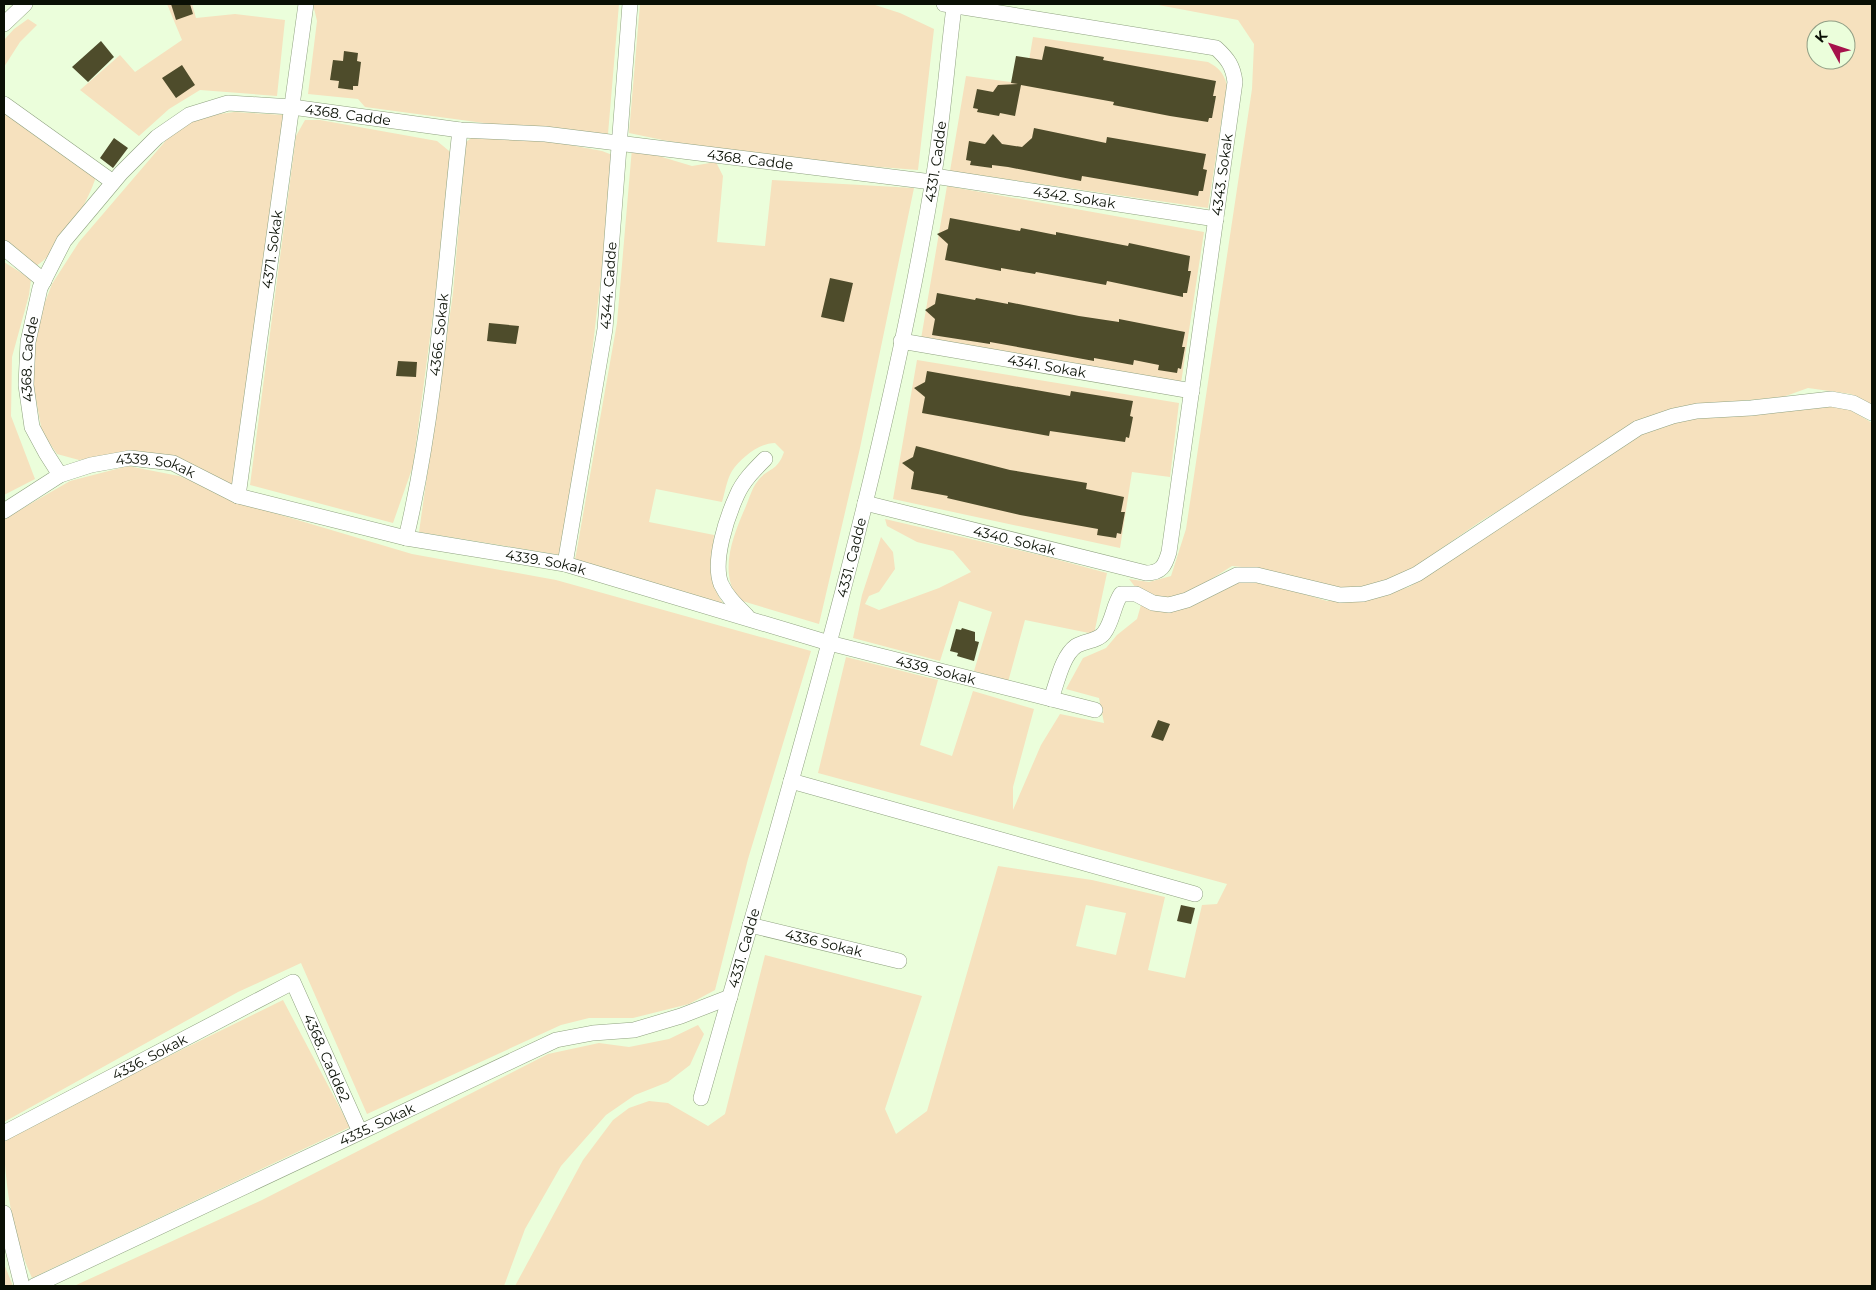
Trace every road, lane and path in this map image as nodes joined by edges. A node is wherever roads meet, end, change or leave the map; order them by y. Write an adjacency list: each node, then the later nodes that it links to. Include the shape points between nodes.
1 (25, 4): 5 (street)
2 (306, 4): 7 (street, 4371. Sokak)
3 (630, 4): 9 (street, 4344. Cadde)
4 (949, 5): 10 (street, 4331. Cadde); 12 (street, 4343. Sokak, via 1216,48 1234,70 1235,82)
5 (4, 24)
6 (4, 104): 11 (street)
7 (292, 107): 8 (street, 4368. Cadde); 11 (street, 4368. Cadde, via 228,103 189,115 157,138); 20 (street, 4371. Sokak)
8 (460, 130): 9 (street, 4368. Cadde, via 545,134); 23 (street, 4366. Sokak, via 432,384 417,492)
9 (620, 144): 10 (street, 4368. Cadde); 24 (street, 4344. Cadde, via 605,329)
10 (933, 179): 12 (street, 4342. Sokak); 15 (street, 4331. Cadde)
11 (113, 182): 14 (street, 4368. Cadde, via 64,241)
12 (1216, 219): 16 (street, 4343. Sokak)
13 (4, 248): 14 (street)
14 (44, 281): 19 (street, 4368. Cadde, via 28,342 26,385 32,427)
15 (901, 341): 16 (street, 4341. Sokak); 21 (street, 4331. Cadde)
16 (1192, 391): 25 (street, 4343. Sokak, via 1169,552)
17 (1872, 413): 28 (street, via 1854,403 1831,399 1697,410 1638,428 1417,574 1363,594 1340,595 1257,575 1237,575 1187,600 1169,605 1153,604 1136,594 1121,594 1103,635 1075,647 1066,659)
18 (765, 460): 26 (street, via 750,473 737,494 718,565 721,582 729,598)
19 (60, 475): 20 (street, 4339. Sokak, via 130,458 174,463); 22 (street, 4339. Sokak)
20 (238, 496): 23 (street, 4339. Sokak)
21 (865, 503): 25 (street, 4340. Sokak, via 1146,573 1155,573); 27 (street, 4331. Cadde)
22 (4, 511)
23 (406, 538): 24 (street, 4339. Sokak)
24 (565, 564): 26 (street, 4339. Sokak)
25 (1162, 568)
26 (750, 619): 27 (street, 4339. Sokak)
27 (829, 643): 28 (street, 4339. Sokak); 30 (street, 4331. Cadde)
28 (1051, 699): 29 (street, 4339. Sokak)
29 (1095, 710)
30 (791, 780): 31 (street); 32 (street, 4331. Cadde)
31 (1195, 894)
32 (750, 925): 33 (street, 4336 Sokak); 35 (street, 4331. Cadde)
33 (900, 961)
34 (293, 982): 37 (street, 4368. Cadde2); 38 (street, 4336. Sokak)
35 (730, 997): 36 (street, 4331. Cadde); 37 (street, 4335. Sokak, via 634,1030 556,1040)
36 (702, 1098)
37 (360, 1132): 41 (street, 4335. Sokak)
38 (4, 1133)
39 (4, 1214): 40 (street)
40 (22, 1286)
41 (34, 1286)

